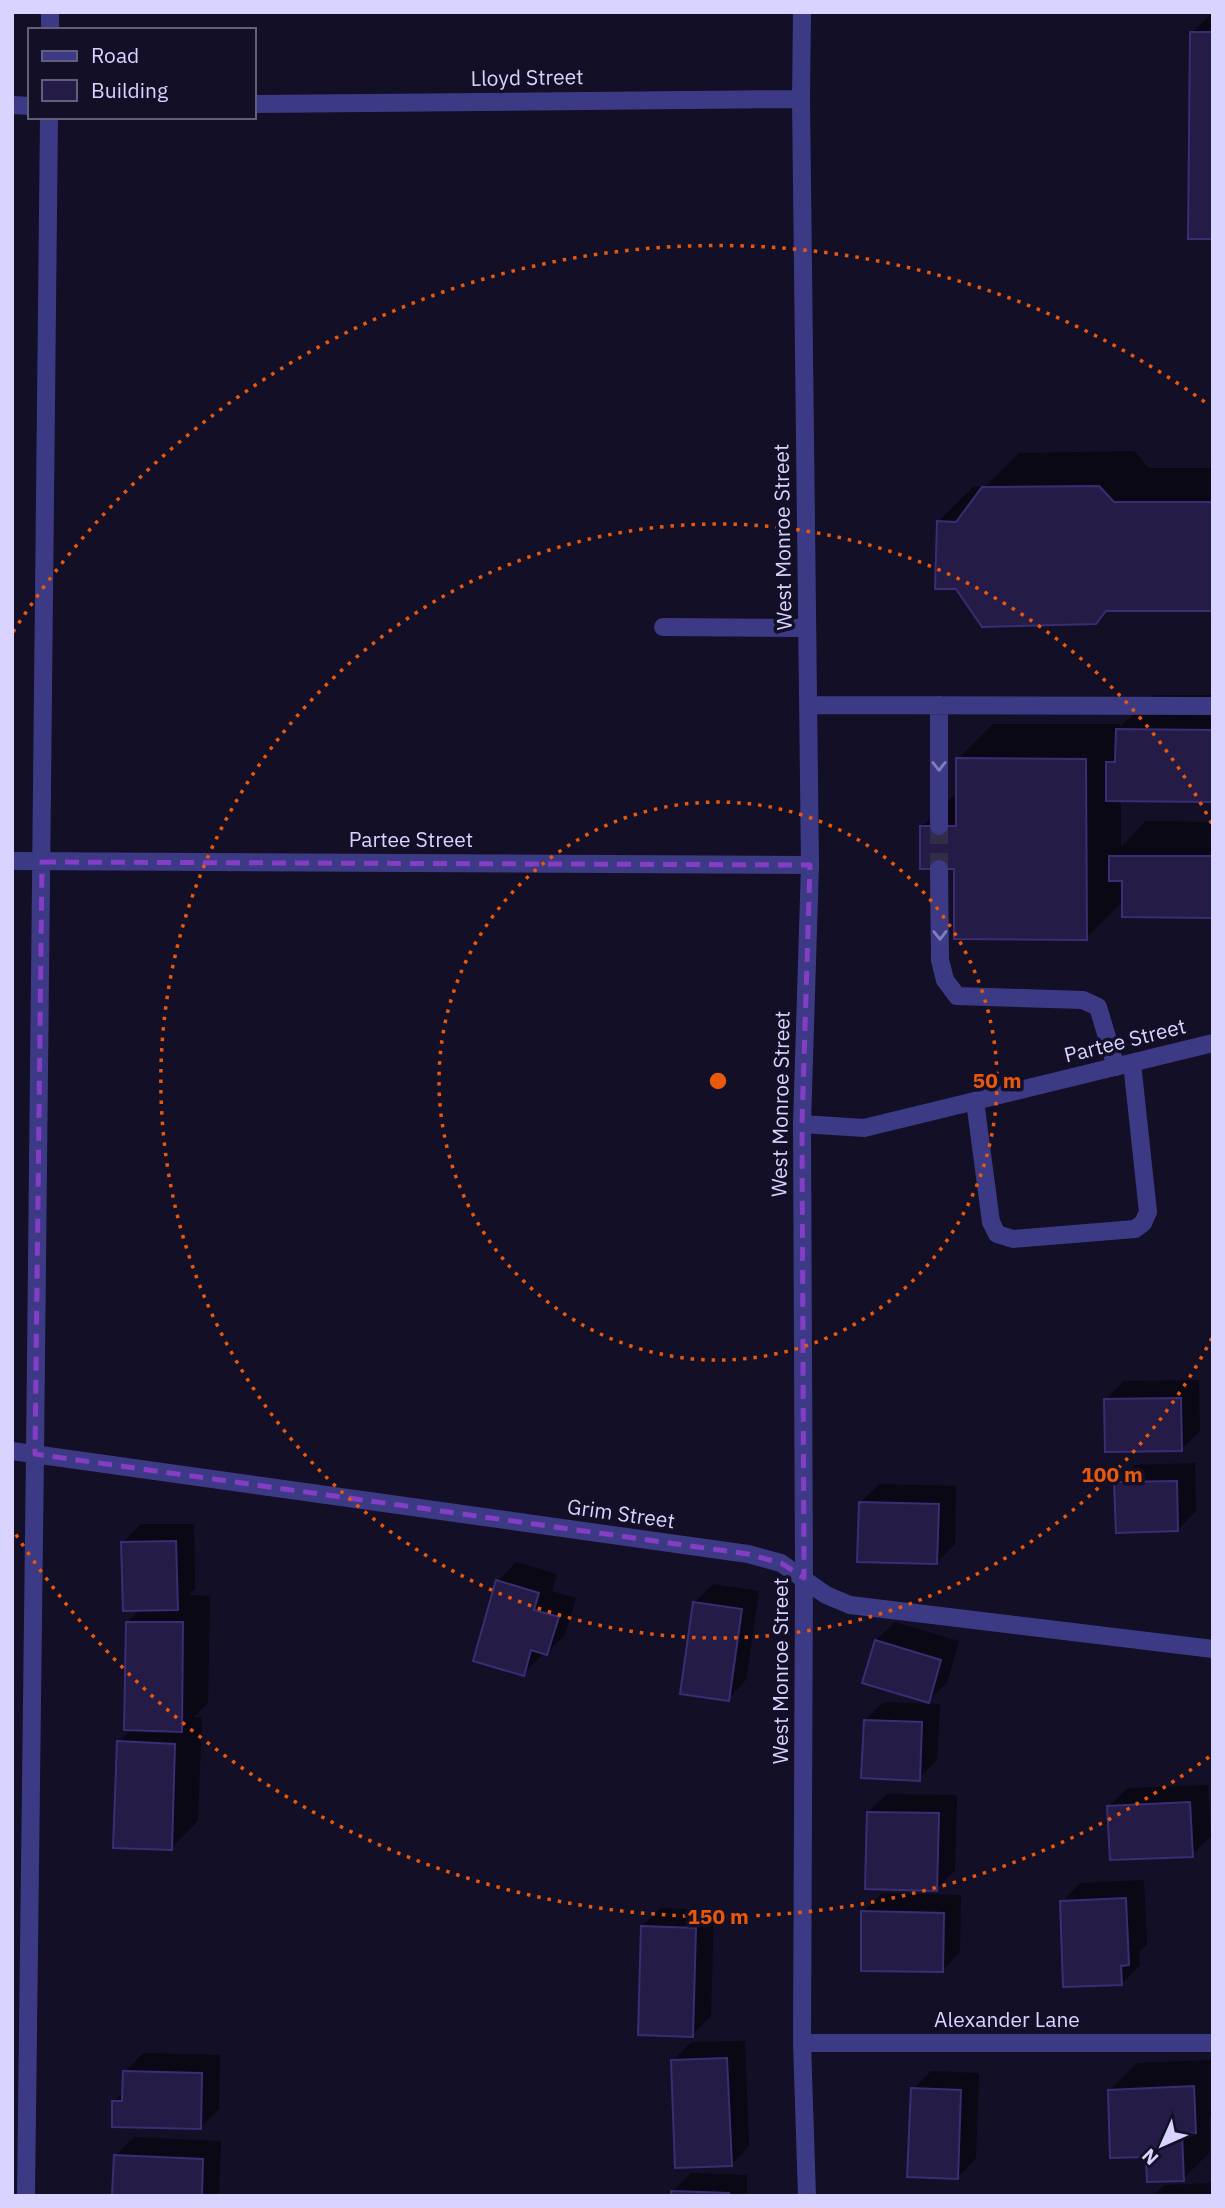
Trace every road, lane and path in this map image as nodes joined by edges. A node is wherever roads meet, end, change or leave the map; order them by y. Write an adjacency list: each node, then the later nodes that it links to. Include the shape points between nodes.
1 (802, 12): 2 (street, West Monroe Street)
2 (801, 99): 3 (street, Lloyd Street); 6 (street, West Monroe Street)
3 (256, 104)
4 (49, 119): 12 (street)
5 (663, 627): 6 (street)
6 (807, 628): 7 (street, West Monroe Street)
7 (808, 705): 8 (street); 13 (street, West Monroe Street)
8 (939, 705): 9 (street); 10 (street, one-way to 10)
9 (1213, 706)
10 (939, 826)
11 (12, 861): 12 (street, Partee Street)
12 (42, 862): 13 (street, Partee Street); 20 (street)
13 (810, 865): 18 (street, West Monroe Street)
14 (939, 869): 16 (street, one-way to 16, via 940,960 945,980 957,996 1083,1000 1098,1007)
15 (1213, 1043): 16 (street, Partee Street)
16 (1124, 1065): 17 (street, Partee Street); 17 (street, via 1148,1212 1135,1229 1013,1239 997,1234 991,1222)
17 (975, 1101): 18 (street, Partee Street, via 864,1128)
18 (802, 1124): 21 (street, West Monroe Street)
19 (12, 1451): 20 (street, Grim Street)
20 (35, 1454): 21 (street, Grim Street, via 748,1554 781,1563); 25 (street)
21 (804, 1578): 22 (street, Grim Street, via 826,1595 850,1605); 23 (street, West Monroe Street)
22 (1213, 1649)
23 (802, 2043): 24 (street, Alexander Lane); 26 (street, West Monroe Street)
24 (1213, 2043)
25 (26, 2196)
26 (807, 2196)

